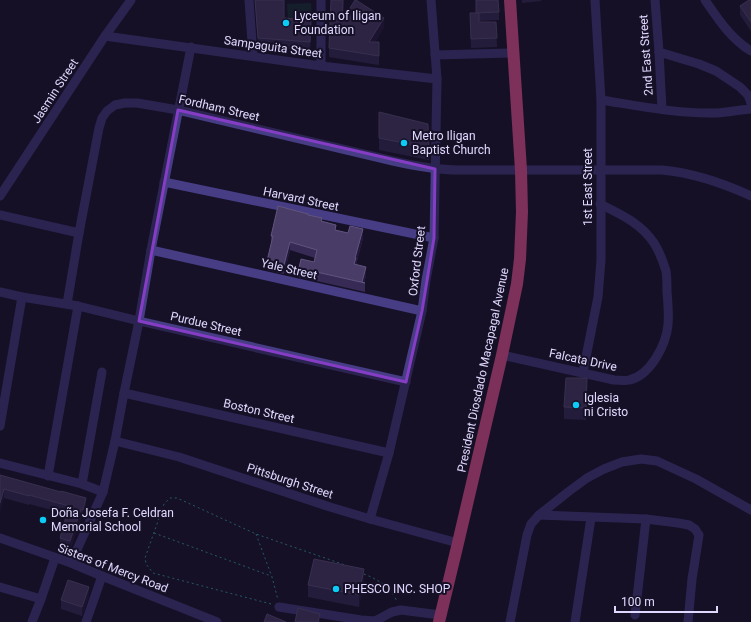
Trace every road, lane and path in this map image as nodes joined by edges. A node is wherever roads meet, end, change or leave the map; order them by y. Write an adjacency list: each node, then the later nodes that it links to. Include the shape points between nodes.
1 (131, 0): 9 (street, Jasmin Street)
2 (249, 0): 15 (street)
3 (321, 0): 16 (street)
4 (432, 0): 14 (street, Oxford Street)
5 (510, 0): 13 (highway, President Diosdado Macapagal Avenue)
6 (595, 0): 18 (street, 1st East Street)
7 (655, 0): 12 (street, 2nd East Street)
8 (705, 0): 11 (street, via 718,21)
9 (105, 36): 10 (street, Sampaguita Street); 27 (street, Jasmin Street)
10 (191, 47): 15 (street, Sampaguita Street); 22 (street)
11 (751, 51)
12 (659, 52): 19 (street, via 716,71 740,87 748,95); 20 (street, 2nd East Street)
13 (513, 53): 14 (street); 25 (highway, President Diosdado Macapagal Avenue)
14 (435, 55): 17 (street, Oxford Street)
15 (253, 56): 16 (street, Sampaguita Street)
16 (322, 66): 17 (street, Sampaguita Street)
17 (437, 79): 23 (street, Oxford Street)
18 (600, 100): 20 (street); 24 (street, 1st East Street)
19 (751, 103)
20 (662, 109): 21 (street, via 717,113)
21 (751, 109)
22 (178, 110): 23 (street, Fordham Street); 26 (street); 31 (street, Fordham Street, via 126,103 115,104 107,111 99,128)
23 (435, 169): 25 (street, Fordham Street); 32 (street, Oxford Street)
24 (600, 169): 25 (street, Fordham Street); 28 (street, Fordham Street, via 677,171); 29 (street, 1st East Street)
25 (521, 170): 40 (highway, President Diosdado Macapagal Avenue, via 520,259)
26 (164, 182): 32 (street, Harvard Street); 33 (street)
27 (0, 196)
28 (751, 196)
29 (600, 204): 42 (street, 1st East Street, via 600,277); 42 (street, Falcata Drive, via 631,220 644,230 653,242 666,272 668,327 656,359 640,376 629,380 614,380)
30 (0, 215): 31 (street)
31 (79, 233): 36 (street, Fordham Street)
32 (434, 238): 38 (street, Oxford Street)
33 (151, 250): 38 (street, Yale Street); 39 (street)
34 (0, 292): 35 (street, Purdue Street)
35 (22, 297): 36 (street, Purdue Street); 45 (street)
36 (67, 304): 37 (street, Purdue Street)
37 (78, 306): 39 (street, Purdue Street); 49 (street)
38 (422, 311): 43 (street, Oxford Street)
39 (139, 321): 43 (street, Purdue Street); 44 (street)
40 (502, 355): 42 (street, Falcata Drive); 60 (highway, President Diosdado Macapagal Avenue)
41 (102, 372): 50 (street)
42 (583, 372)
43 (406, 382): 47 (street, Oxford Street)
44 (124, 393): 46 (street); 47 (street, Boston Street)
45 (0, 426)
46 (115, 441): 51 (street); 55 (street, Pittsburgh Street, via 179,457)
47 (389, 453): 55 (street, Oxford Street)
48 (0, 463): 49 (street)
49 (48, 476): 50 (street)
50 (82, 484): 51 (street)
51 (103, 492): 62 (street)
52 (751, 510): 53 (street, via 657,460 641,459 622,462 587,478)
53 (539, 515): 54 (street); 77 (street, via 531,524 527,535)
54 (591, 518): 56 (street); 78 (street)
55 (370, 519): 60 (street, Pittsburgh Street)
56 (646, 519): 71 (street); 79 (street, via 689,525 696,529 699,535)
57 (154, 532): 58 (path, via 164,504 170,498 177,498); 66 (path); 69 (path, via 145,558 153,573)
58 (256, 534): 63 (path); 66 (path)
59 (0, 538): 61 (street, Sisters of Mercy Road)
60 (458, 543): 72 (highway, President Diosdado Macapagal Avenue)
61 (55, 558): 62 (street, Sisters of Mercy Road); 68 (street)
62 (71, 563): 65 (street, Sisters of Mercy Road)
63 (350, 567)
64 (363, 573): 70 (path, via 376,579 393,593)
65 (102, 576): 75 (street); 76 (street, Sisters of Mercy Road)
66 (272, 577): 69 (path)
67 (0, 586): 68 (street)
68 (41, 599): 74 (street)
69 (279, 606): 73 (street)
70 (401, 610): 72 (street); 73 (street)
71 (635, 615)
72 (439, 618)
73 (374, 621)
74 (32, 622)
75 (86, 622)
76 (217, 622)
77 (510, 622)
78 (575, 622)
79 (688, 622)

